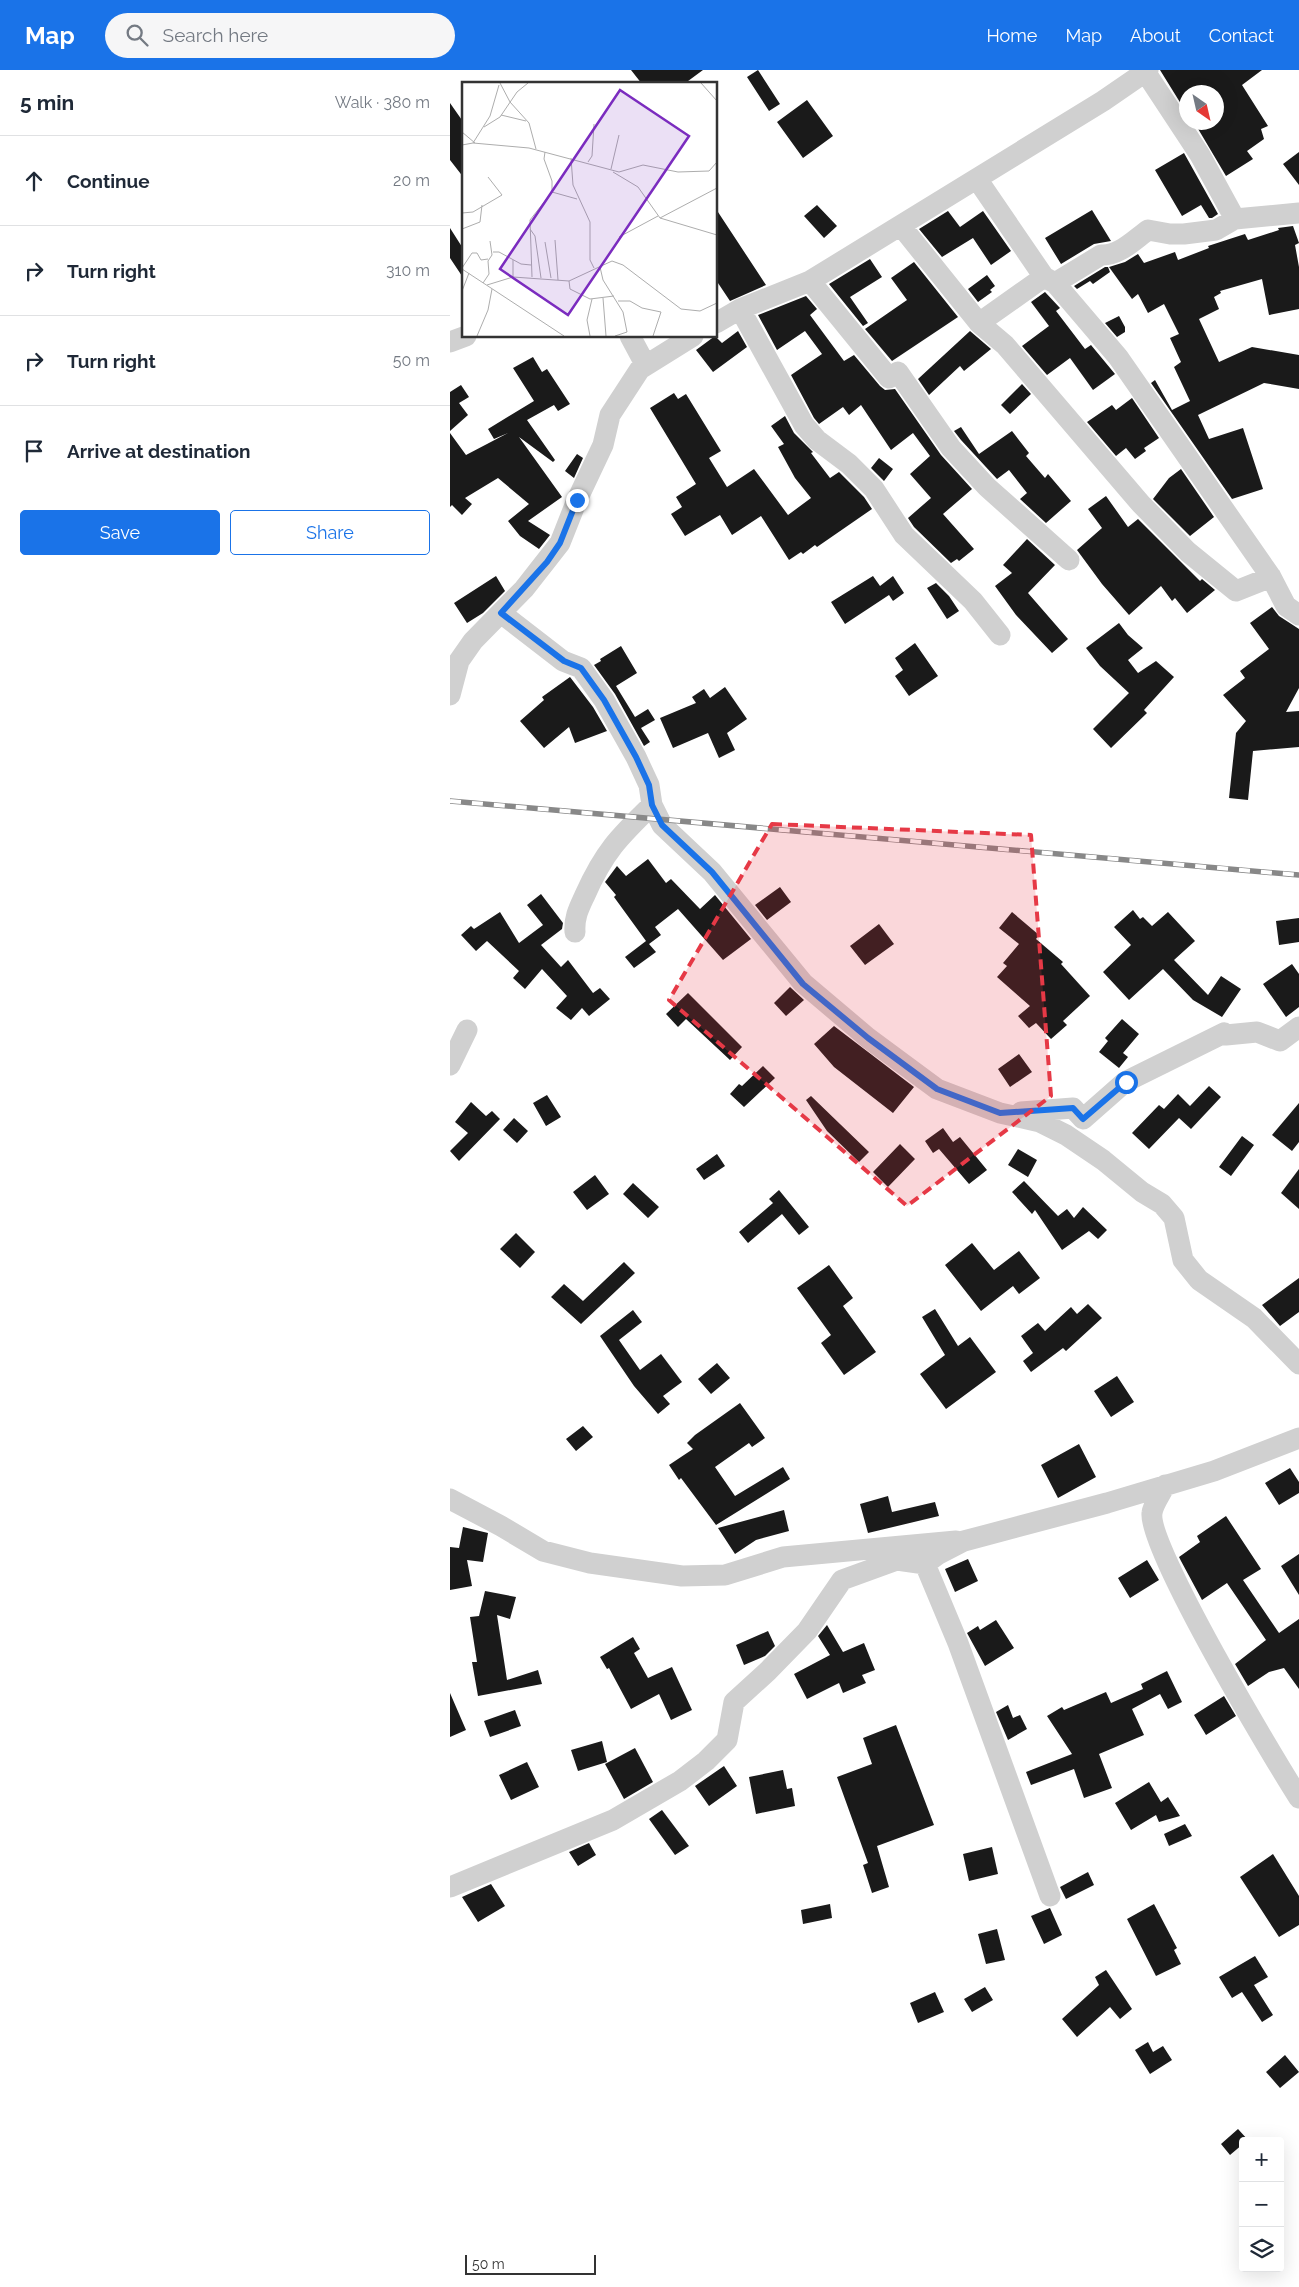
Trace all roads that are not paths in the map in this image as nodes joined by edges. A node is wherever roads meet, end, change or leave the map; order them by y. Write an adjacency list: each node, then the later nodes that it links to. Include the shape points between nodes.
1 (1147, 71): 2 (street); 4 (street, via 1200,155)
2 (977, 179): 5 (street); 6 (street)
3 (1299, 214): 4 (street)
4 (1235, 219): 6 (street, via 1216,230 1170,234 1148,230 1120,251 1101,255)
5 (901, 226): 7 (street); 10 (street)
6 (1050, 280): 10 (street); 17 (street, via 1118,357)
7 (810, 281): 8 (street); 16 (street, via 889,378 898,372 951,448 987,487)
8 (740, 309): 9 (street); 20 (street, via 804,425 874,489 904,535 973,601)
9 (718, 322)
10 (979, 323): 17 (street, via 1004,345 1141,504 1188,552 1236,591)
11 (462, 338): 14 (street)
12 (631, 338): 15 (street)
13 (690, 338): 15 (street)
14 (450, 342)
15 (646, 364): 18 (street, via 610,415 603,445 560,543)
16 (1069, 560)
17 (1271, 577): 19 (street, via 1286,606)
18 (501, 613): 21 (street); 23 (street, via 564,661 581,668 604,700 636,757 649,785)
19 (1299, 616)
20 (1000, 635)
21 (455, 658): 22 (street)
22 (450, 695)
23 (652, 805): 24 (street, via 615,841 598,865 574,920); 28 (street, via 662,825 712,872 803,984 937,1089)
24 (575, 932)
25 (1299, 1027): 28 (street, via 1280,1041 1257,1032 1224,1033 1126,1082 1083,1119 1073,1108)
26 (467, 1030): 27 (street)
27 (450, 1065)
28 (1000, 1113): 29 (street, via 1040,1122 1066,1135 1162,1204 1174,1218 1182,1260 1199,1280 1254,1318)
29 (1299, 1364)
30 (1299, 1438): 31 (street)
31 (1165, 1486): 33 (street); 35 (street, via 1152,1514 1160,1545 1232,1685)
32 (450, 1499): 33 (street, via 543,1552 590,1563 682,1576 725,1575 783,1557)
33 (964, 1541): 34 (street)
34 (925, 1564): 36 (street, via 897,1560 842,1580 807,1631 734,1702 726,1740 680,1781 612,1820); 37 (street, via 958,1643)
35 (1299, 1798)
36 (450, 1888)
37 (1050, 1896)

